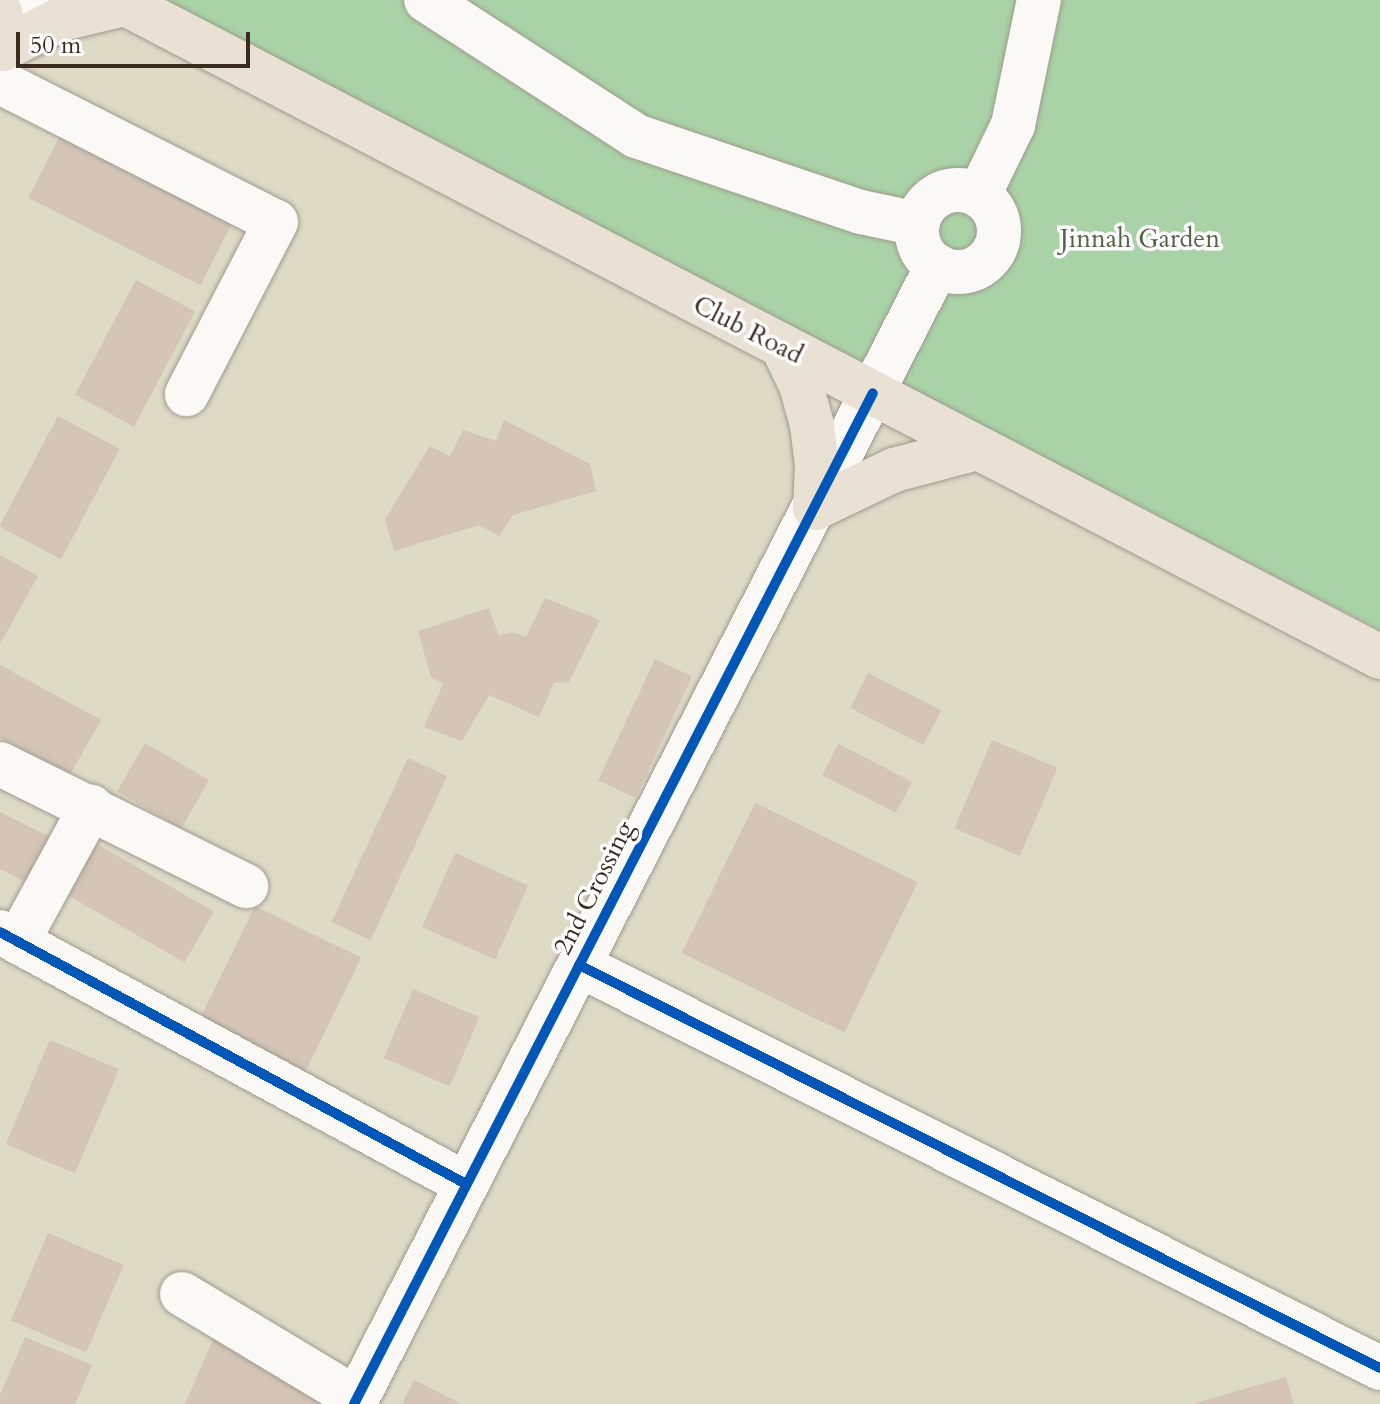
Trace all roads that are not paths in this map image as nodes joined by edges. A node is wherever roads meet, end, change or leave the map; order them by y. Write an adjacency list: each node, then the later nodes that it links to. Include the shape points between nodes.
1 (30, 0): 5 (street)
2 (426, 0): 7 (street, via 636,136 861,212)
3 (1039, 0): 6 (street, via 1013,125)
4 (138, 7): 5 (main road, via 61,19); 9 (main road, Club Road)
5 (1, 49): 11 (street, via 276,222)
6 (979, 195): 7 (street, via 960,190 941,194 925,207); 8 (street, via 993,208 1000,225 997,249 981,266 959,273)
7 (918, 224): 8 (street, via 918,241)
8 (937, 266): 10 (street, 2nd Crossing)
9 (783, 348): 10 (main road, Club Road); 13 (main road, via 812,425)
10 (873, 393): 12 (main road, Club Road); 13 (street, 2nd Crossing)
11 (187, 394)
12 (977, 448): 13 (main road, via 894,470); 14 (main road, Club Road)
13 (815, 508): 19 (street, 2nd Crossing)
14 (1380, 657)
15 (0, 764): 16 (street)
16 (91, 807): 17 (street); 18 (street)
17 (246, 886)
18 (9, 936): 20 (street)
19 (579, 965): 20 (street, 2nd Crossing); 22 (street)
20 (466, 1184): 23 (street, 2nd Crossing)
21 (182, 1294): 23 (street)
22 (1380, 1368)
23 (356, 1401)

